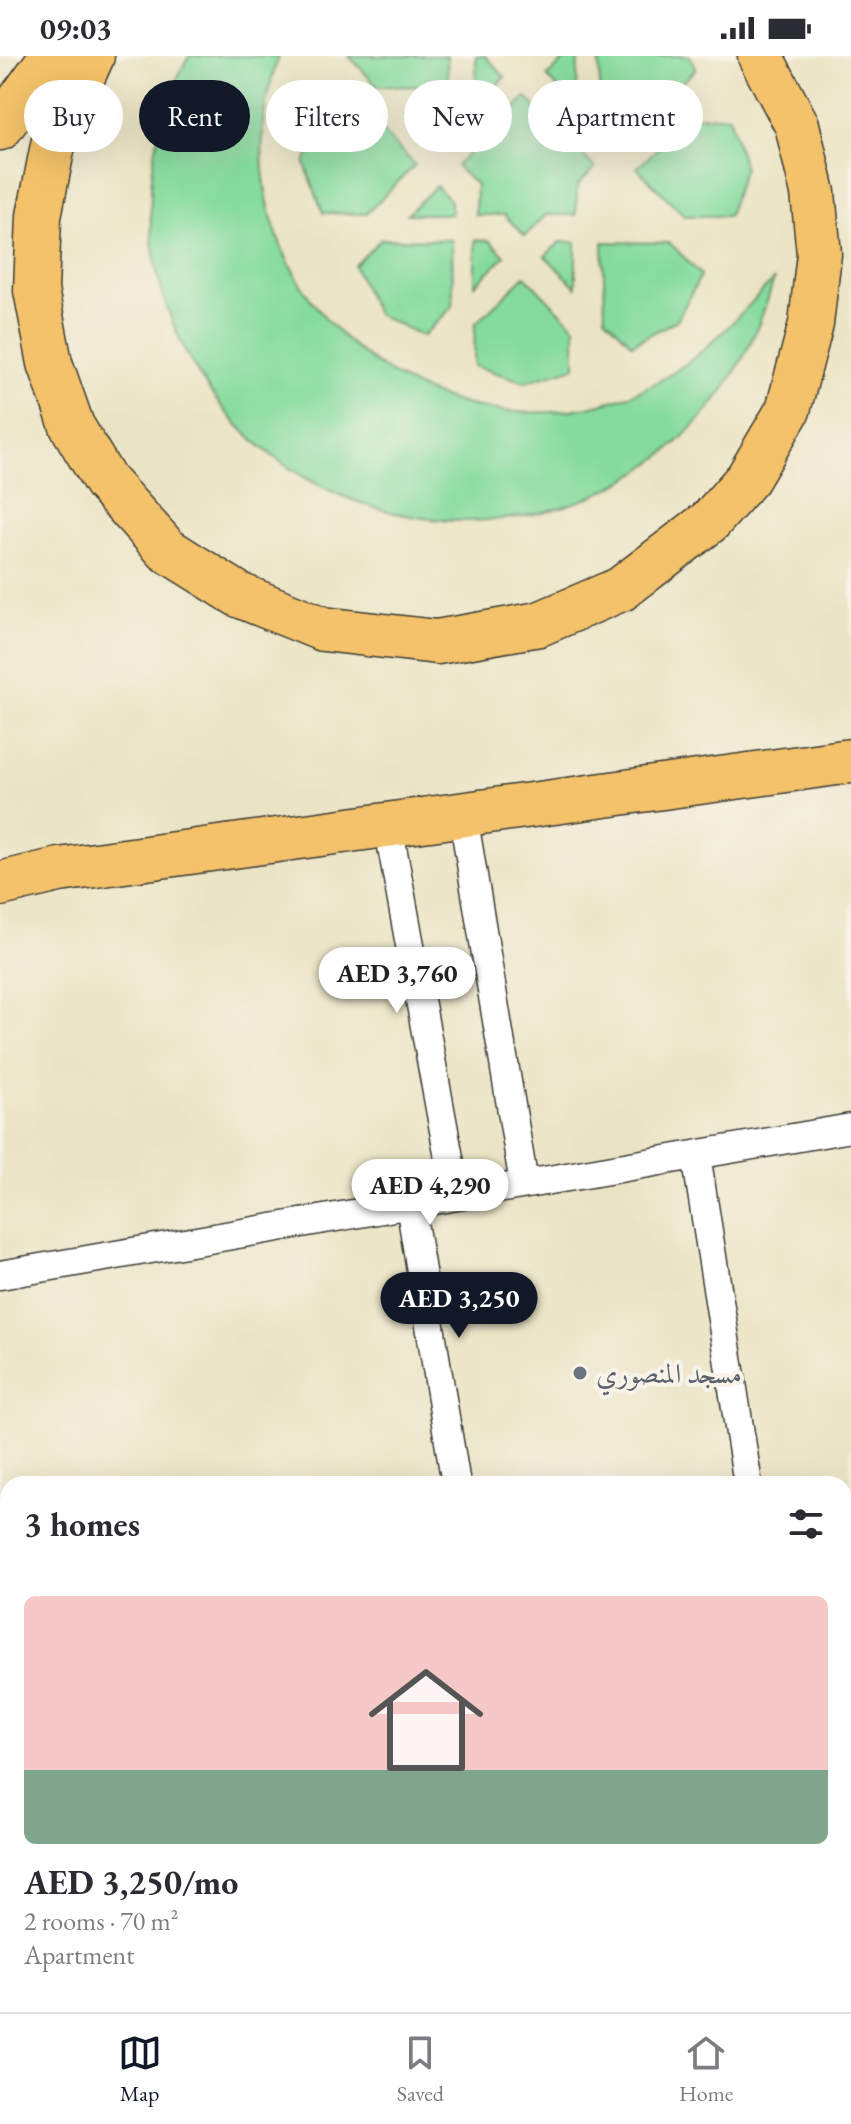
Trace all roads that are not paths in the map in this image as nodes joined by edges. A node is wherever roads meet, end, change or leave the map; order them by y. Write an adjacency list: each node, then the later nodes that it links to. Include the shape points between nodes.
1 (52, 56): 4 (main road)
2 (92, 56): 3 (main road, via 54,140 39,216 36,290 50,363 72,426 105,481 167,550 239,595 323,629 437,642 539,624 621,589 710,521 748,478 788,410 811,324 819,254 813,193 797,125)
3 (760, 56)
4 (0, 128)
5 (851, 761): 6 (main road)
6 (463, 815): 7 (main road); 11 (street)
7 (388, 825): 8 (main road, via 59,870); 12 (street)
8 (0, 884)
9 (851, 1128): 10 (street)
10 (696, 1155): 11 (street); 16 (street)
11 (524, 1184): 12 (street)
12 (456, 1196): 13 (street)
13 (410, 1204): 14 (street); 15 (street)
14 (0, 1275)
15 (455, 1476)
16 (747, 1476)

